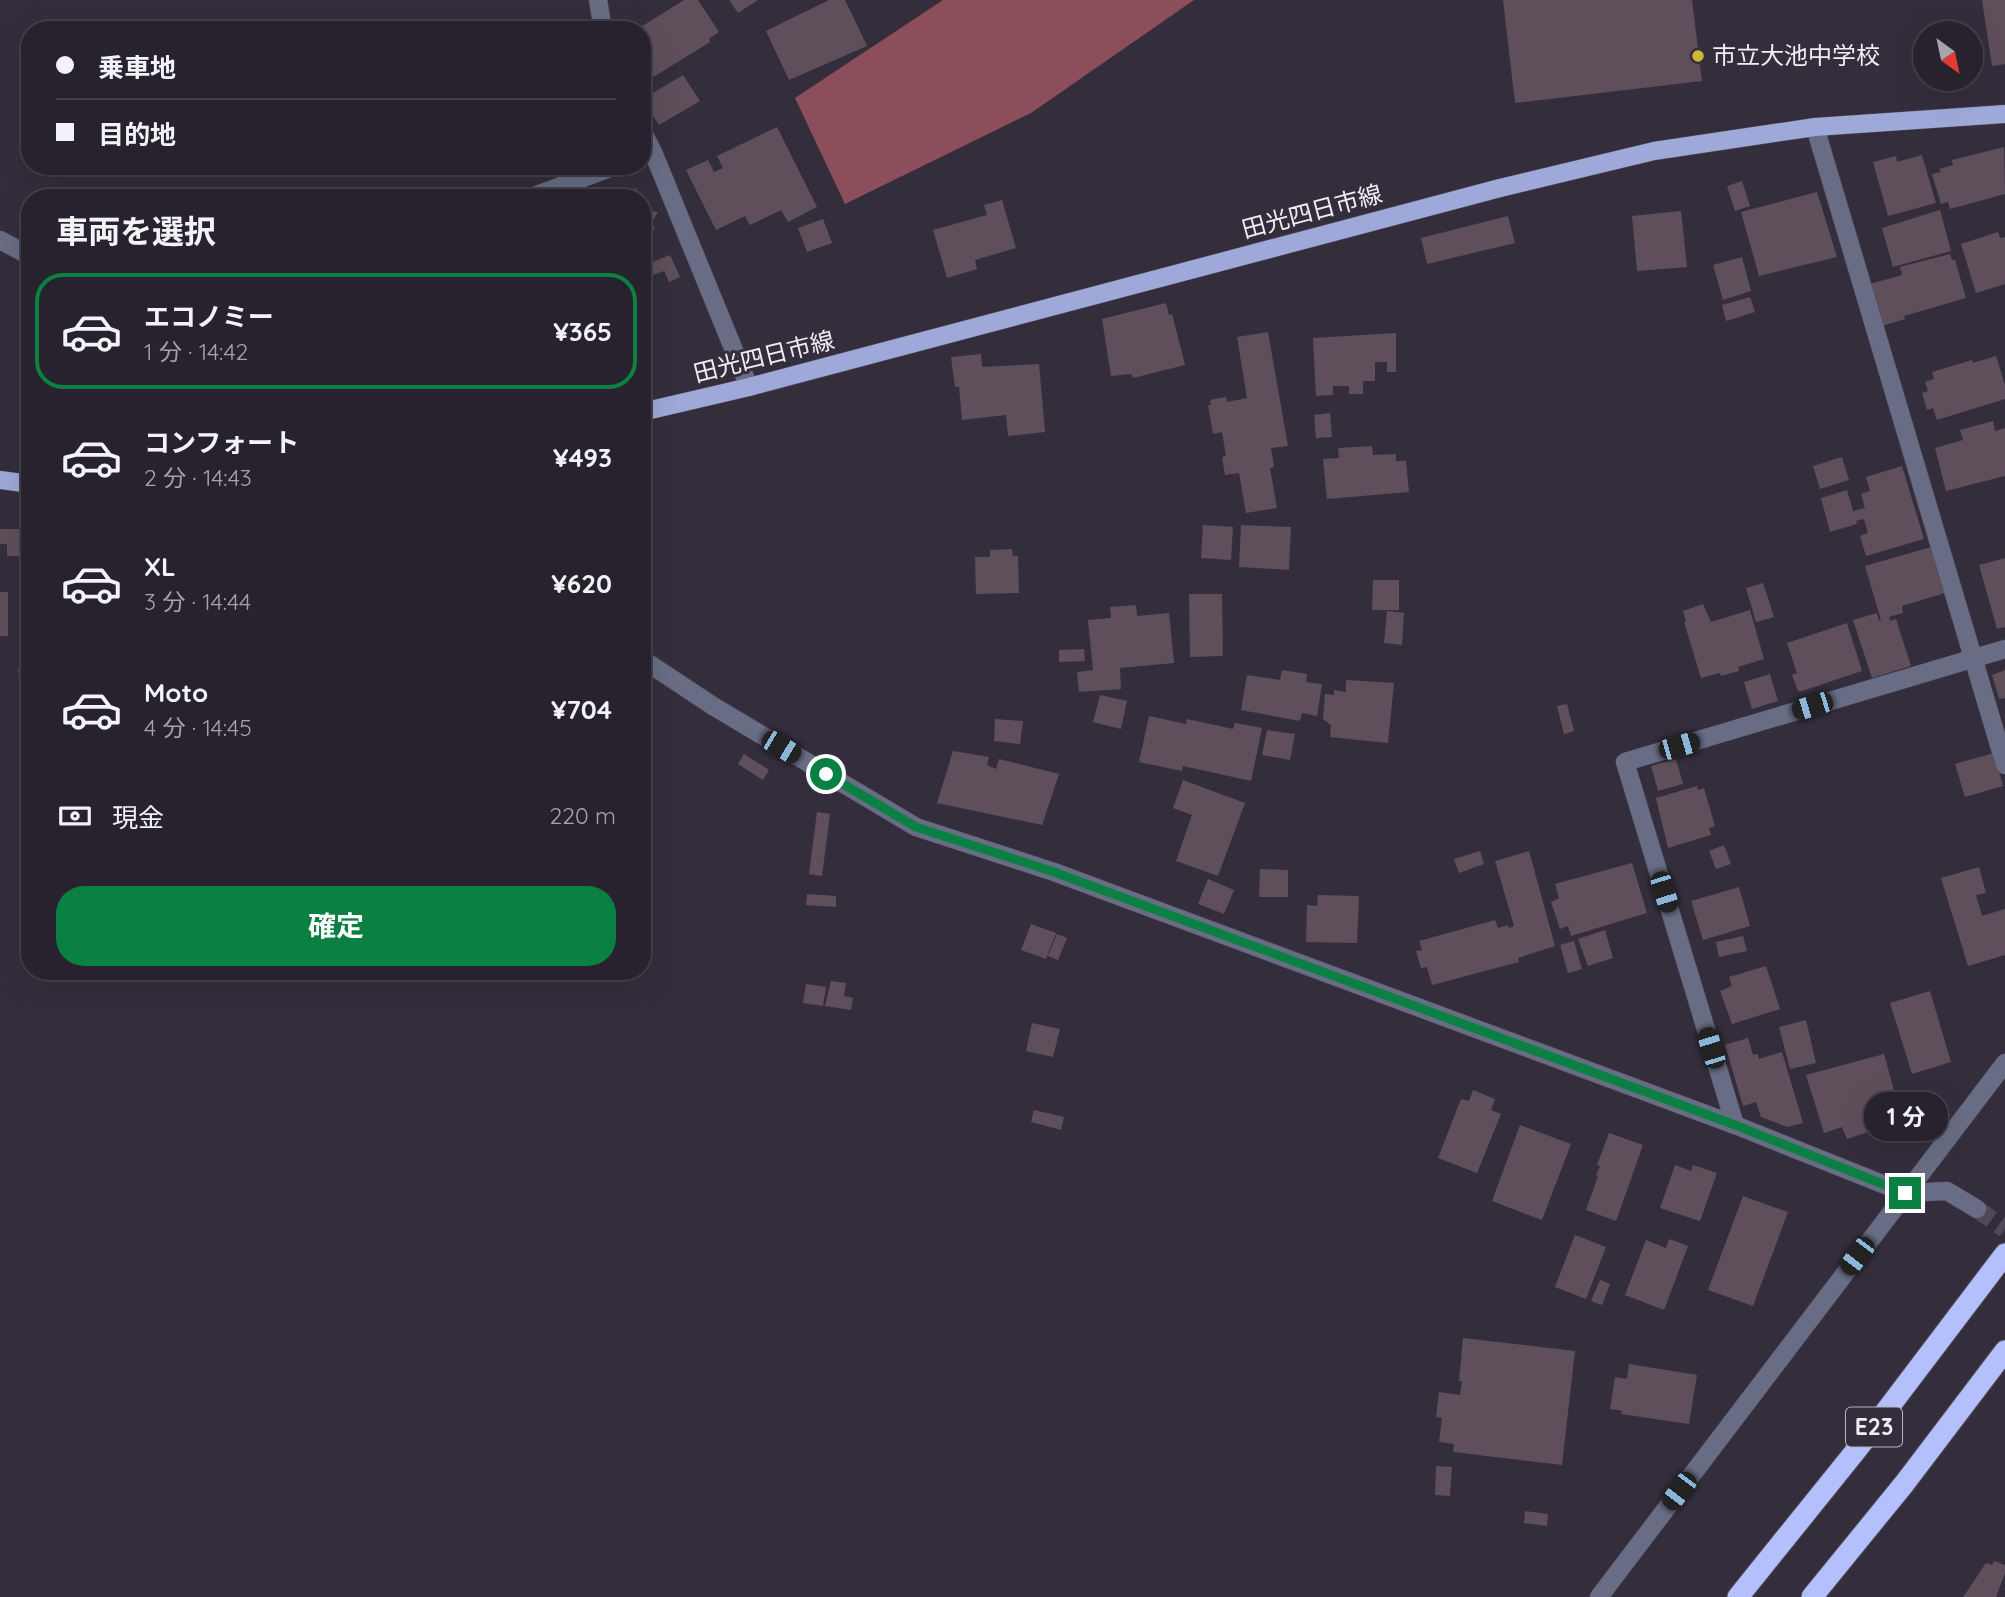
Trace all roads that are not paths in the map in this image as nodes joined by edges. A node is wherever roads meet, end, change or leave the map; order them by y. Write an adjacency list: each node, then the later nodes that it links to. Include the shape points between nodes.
1 (598, 0): 2 (street)
2 (602, 21)
3 (2005, 114): 4 (main road, 田光四日市線)
4 (1815, 127): 10 (main road, 田光四日市線, via 1654,151 1500,188); 15 (street)
5 (651, 161): 10 (street)
6 (591, 175): 7 (street)
7 (553, 189)
8 (0, 240): 9 (street)
9 (21, 251)
10 (749, 387): 11 (main road, 田光四日市線)
11 (651, 410)
12 (0, 480): 13 (main road)
13 (21, 483)
14 (2005, 649): 15 (street)
15 (1973, 659): 17 (street); 19 (street, via 1625,762)
16 (651, 665): 19 (street, via 916,827 1054,872)
17 (2005, 765)
18 (2005, 1063): 20 (street)
19 (1735, 1125): 20 (street)
20 (1905, 1193): 21 (street, via 1947,1191); 24 (street)
21 (1977, 1209)
22 (2005, 1254): 25 (highway, E23)
23 (2005, 1352): 26 (highway, E23)
24 (1599, 1597)
25 (1738, 1597)
26 (1812, 1597)

